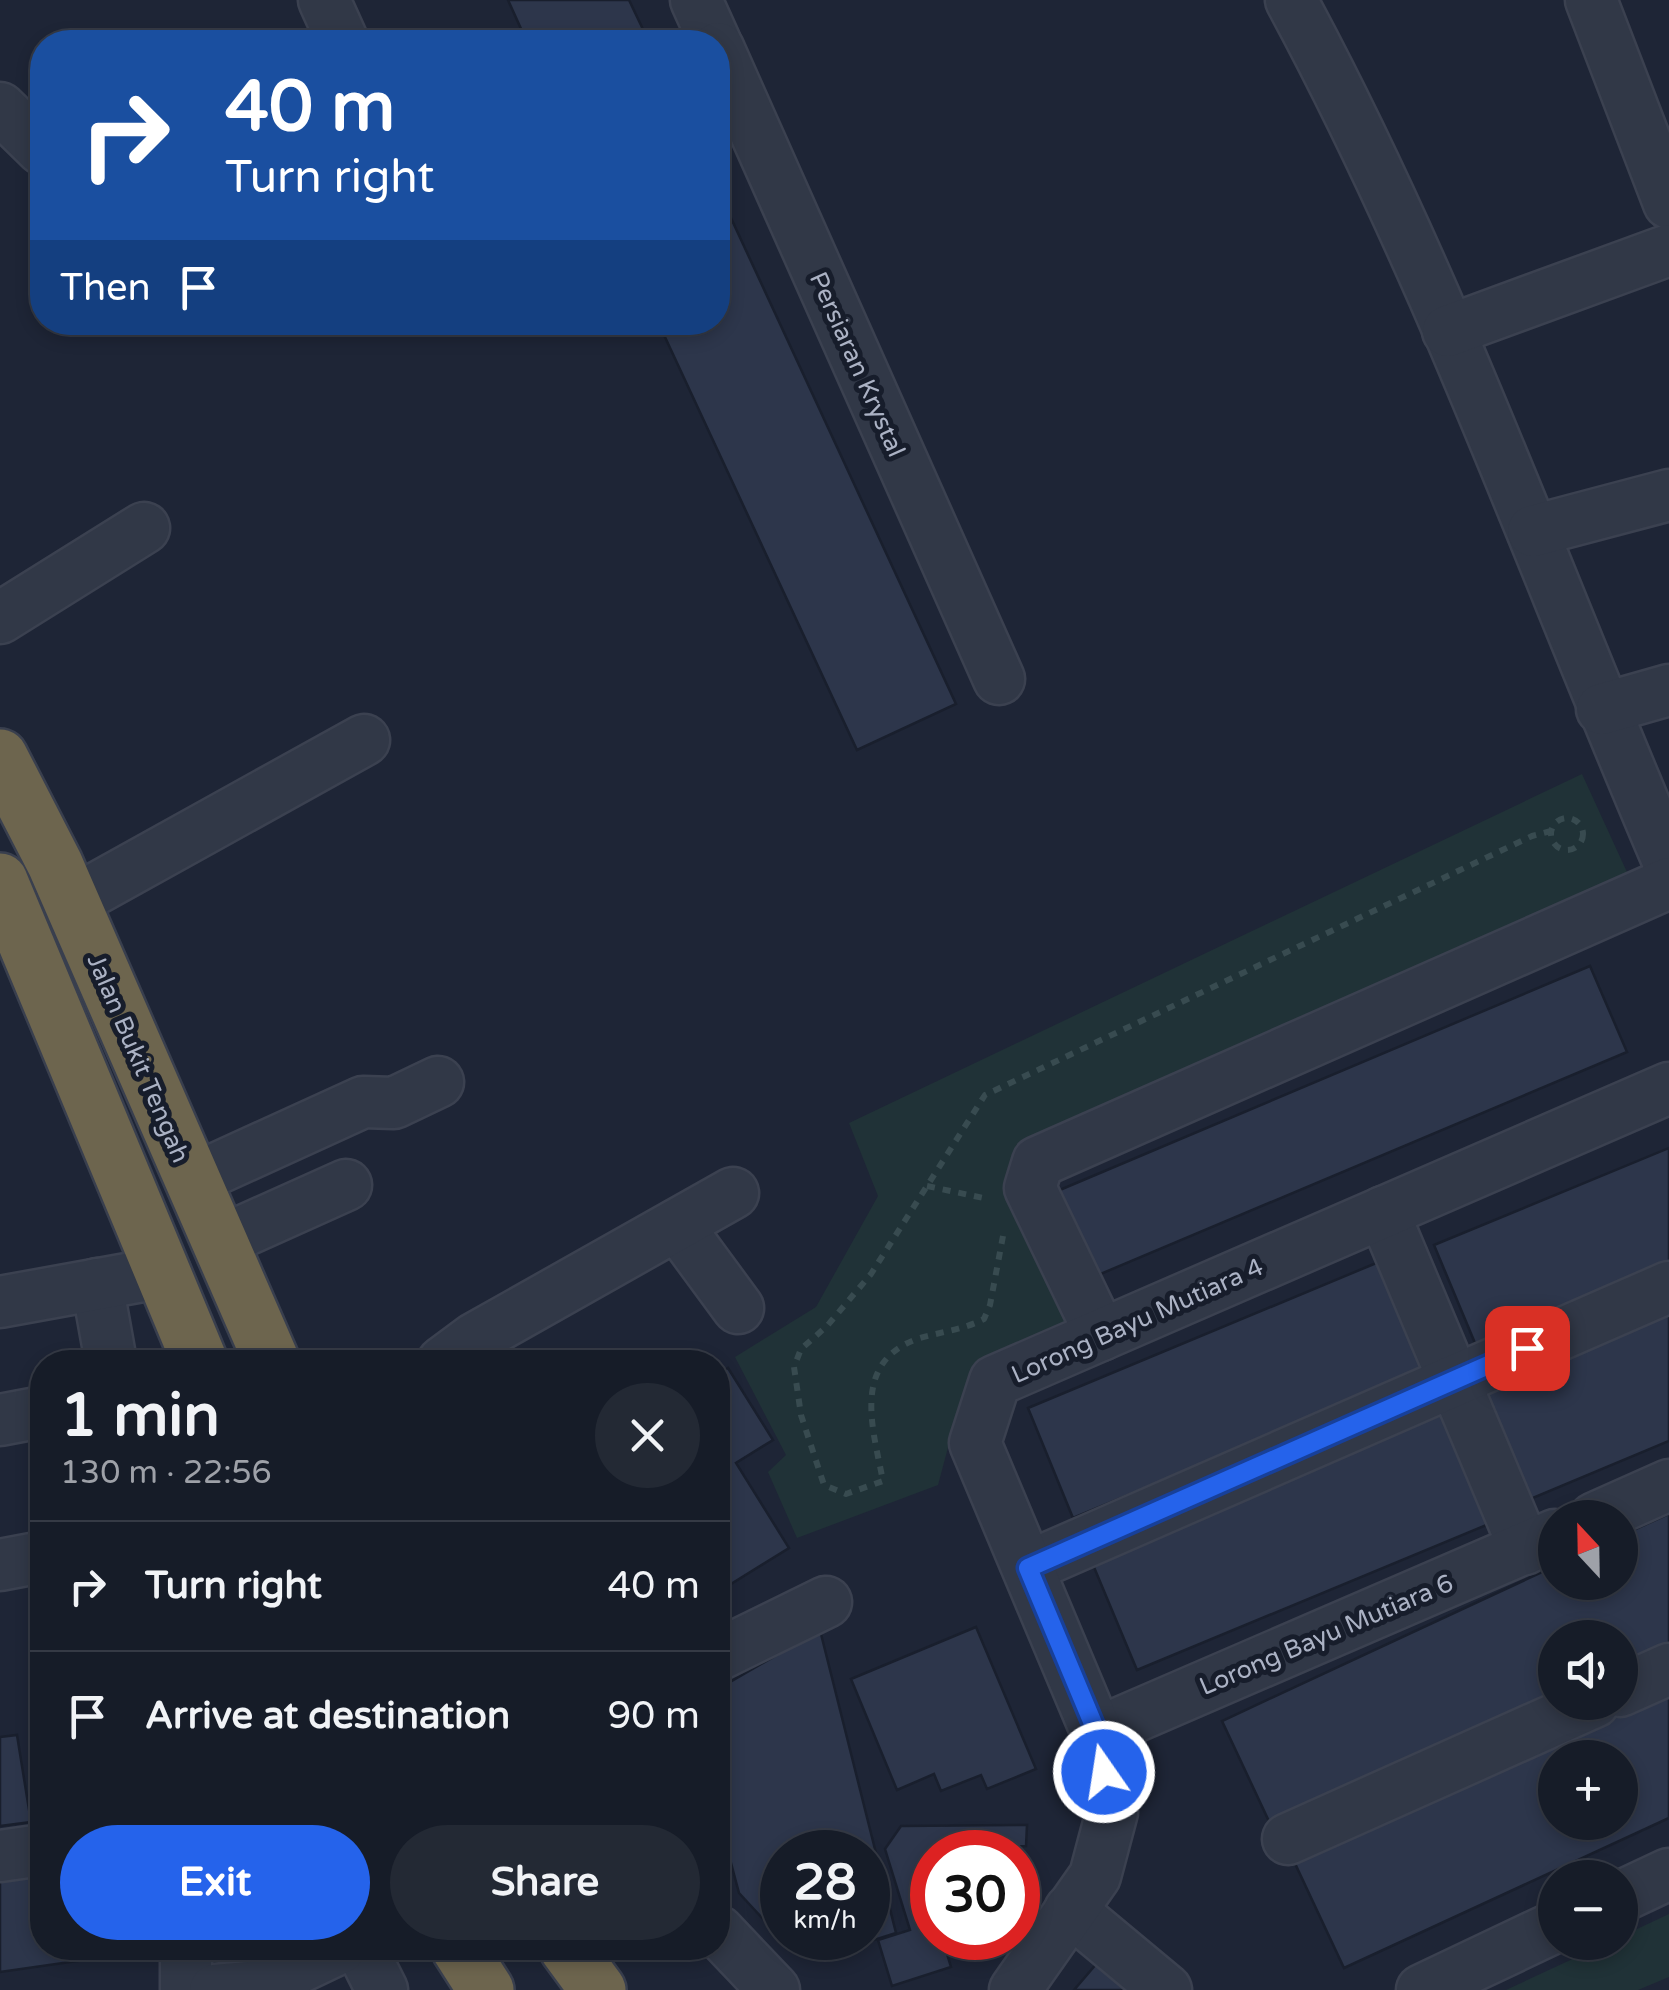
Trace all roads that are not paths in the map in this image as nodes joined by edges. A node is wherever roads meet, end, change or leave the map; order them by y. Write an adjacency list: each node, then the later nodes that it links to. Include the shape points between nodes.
1 (324, 0): 5 (street)
2 (696, 0): 6 (street, Persiaran Krystal)
3 (1291, 0): 12 (street, via 1344,98)
4 (1591, 0): 10 (street)
5 (338, 30)
6 (709, 30)
7 (730, 76): 17 (street, Persiaran Krystal)
8 (0, 108): 9 (street)
9 (30, 137)
10 (1669, 203)
11 (1669, 250): 12 (street)
12 (1448, 331): 15 (street)
13 (1669, 495): 15 (street)
14 (144, 528): 16 (street)
15 (1533, 531): 19 (street)
16 (0, 618)
17 (1000, 679)
18 (1669, 690): 19 (street)
19 (1602, 709): 22 (street)
20 (364, 740): 25 (street)
21 (0, 756): 25 (highway, Jalan Bukit Tengah)
22 (1669, 863)
23 (0, 881): 34 (highway)
24 (1669, 883): 39 (street, via 1038,1162 1030,1188)
25 (72, 902): 28 (highway, Jalan Bukit Tengah)
26 (438, 1082): 28 (street, via 394,1103 363,1102)
27 (1669, 1088): 31 (street, Lorong Bayu Mutiara 4)
28 (192, 1180): 33 (highway, Jalan Bukit Tengah)
29 (346, 1185): 33 (street)
30 (734, 1193): 32 (street)
31 (1383, 1212): 39 (street, Lorong Bayu Mutiara 4); 44 (street)
32 (677, 1225): 38 (street); 43 (street)
33 (220, 1242): 42 (highway, Jalan Bukit Tengah)
34 (165, 1272): 35 (street); 41 (highway)
35 (98, 1284): 37 (street); 40 (street)
36 (1669, 1287): 44 (street)
37 (0, 1302)
38 (738, 1308)
39 (1101, 1335): 53 (street, Lorong Bayu Mutiara 4, via 996,1381 975,1442)
40 (110, 1350)
41 (195, 1350)
42 (267, 1350)
43 (460, 1350)
44 (1456, 1379): 49 (street); 53 (street)
45 (30, 1414): 46 (street)
46 (0, 1420)
47 (1669, 1485): 48 (street)
48 (1636, 1500)
49 (1538, 1538)
50 (1538, 1543): 59 (street, Lorong Bayu Mutiara 6)
51 (30, 1560): 52 (street)
52 (0, 1566)
53 (1028, 1568): 59 (street, Lorong Bayu Mutiara 4)
54 (826, 1602): 55 (street)
55 (730, 1649)
56 (1669, 1669): 57 (street)
57 (1638, 1683)
58 (1554, 1720): 60 (street)
59 (1097, 1733): 65 (street, Lorong Bayu Mutiara 4, via 1112,1812 1095,1876)
60 (1288, 1839)
61 (30, 1852): 62 (street)
62 (0, 1856)
63 (1669, 1874): 64 (street)
64 (1638, 1889)
65 (1070, 1910): 79 (street, Lorong Bayu Mutiara 4); 80 (street)
66 (1538, 1935): 81 (street)
67 (730, 1943): 78 (street)
68 (186, 1960): 74 (street)
69 (312, 1960): 73 (street)
70 (367, 1960): 75 (street)
71 (467, 1960): 76 (highway)
72 (576, 1960): 77 (highway)
73 (245, 1989)
74 (186, 1990)
75 (382, 1990)
76 (486, 1990)
77 (598, 1990)
78 (774, 1990)
79 (1014, 1990)
80 (1166, 1990)
81 (1422, 1990)

